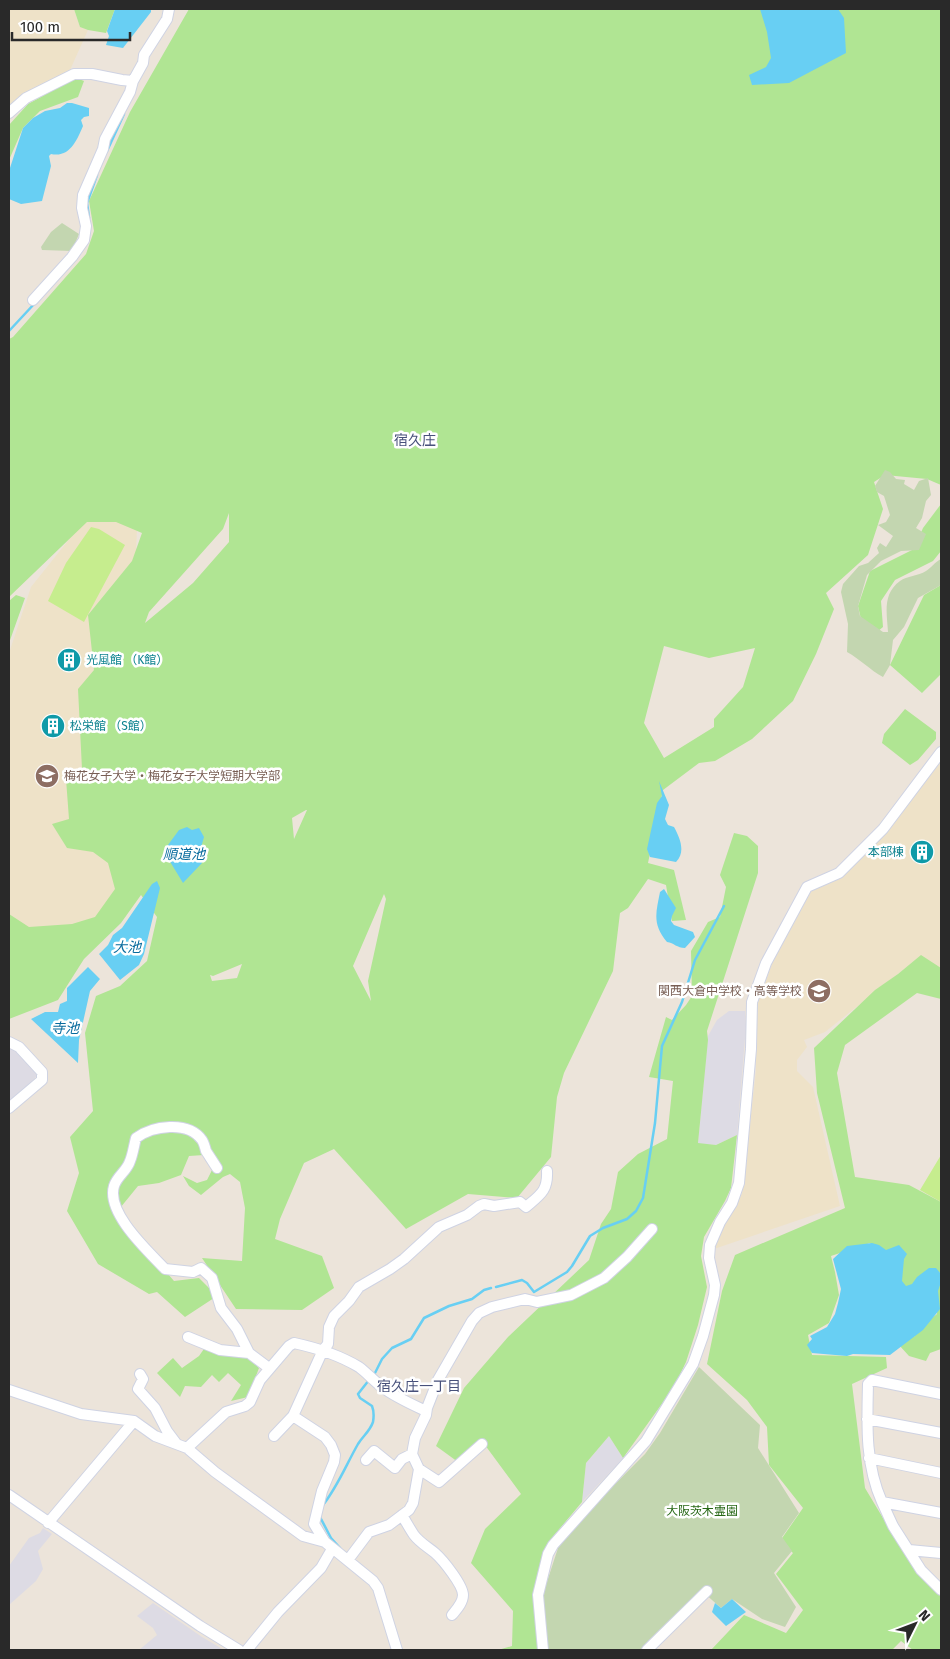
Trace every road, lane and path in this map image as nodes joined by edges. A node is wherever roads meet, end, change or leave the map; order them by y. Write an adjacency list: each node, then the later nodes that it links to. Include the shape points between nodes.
1 (169, 9): 2 (street, via 167,19 144,55)
2 (133, 81): 3 (street, via 74,74 26,98); 4 (street, via 83,195 84,240)
3 (9, 113)
4 (33, 300)
5 (941, 752): 47 (street, via 883,829 839,873 807,888 766,964 752,1002 740,1183 710,1244 714,1295 694,1364 646,1442 548,1554 538,1595)
6 (9, 1042): 7 (street, via 19,1047 42,1072 42,1080)
7 (9, 1108)
8 (217, 1168): 13 (street, via 201,1139 192,1131 184,1128 148,1131 136,1138 130,1160 118,1176 112,1196 118,1213 166,1268 193,1272 201,1268 212,1278 221,1308)
9 (547, 1171): 12 (street, via 546,1186 526,1207 520,1202 479,1206 439,1227 404,1259 358,1287 334,1316 329,1327 328,1344)
10 (652, 1228): 18 (street, via 604,1278 571,1295 537,1302 525,1299 480,1313 472,1321 438,1380)
11 (188, 1337): 13 (street, via 220,1350)
12 (323, 1350): 14 (street, via 294,1343); 18 (street, via 359,1368 382,1387); 19 (street)
13 (249, 1353): 14 (street)
14 (269, 1368): 26 (street, via 250,1402 226,1412)
15 (140, 1374): 24 (street, via 143,1378 138,1389 155,1408)
16 (9, 1390): 21 (street, via 81,1414)
17 (941, 1394): 20 (street, via 872,1380 868,1384)
18 (426, 1411): 27 (street)
19 (293, 1416): 23 (street); 37 (street, via 325,1438 335,1455 314,1524)
20 (868, 1419): 22 (street); 28 (street)
21 (134, 1421): 24 (street, via 155,1436); 36 (street)
22 (941, 1433)
23 (274, 1436)
24 (177, 1444): 26 (street)
25 (482, 1444): 30 (street, via 439,1482)
26 (187, 1448): 37 (street, via 303,1536)
27 (412, 1454): 29 (street, via 395,1468 374,1451); 30 (street)
28 (870, 1458): 31 (street); 33 (street)
29 (366, 1460)
30 (419, 1469): 35 (street, via 414,1503)
31 (941, 1473)
32 (9, 1495): 36 (street)
33 (882, 1502): 34 (street); 38 (street)
34 (941, 1512)
35 (402, 1515): 40 (street, via 389,1525 369,1532); 43 (street, via 413,1534 444,1562 462,1591 463,1596)
36 (48, 1523): 44 (street)
37 (328, 1546): 40 (street); 45 (street, via 321,1568)
38 (909, 1550): 39 (street); 41 (street, via 920,1570)
39 (941, 1554)
40 (348, 1560): 46 (street, via 376,1584)
41 (941, 1590)
42 (707, 1591): 48 (street)
43 (452, 1616)
44 (239, 1650)
45 (247, 1650)
46 (397, 1650)
47 (543, 1650)
48 (647, 1650)

